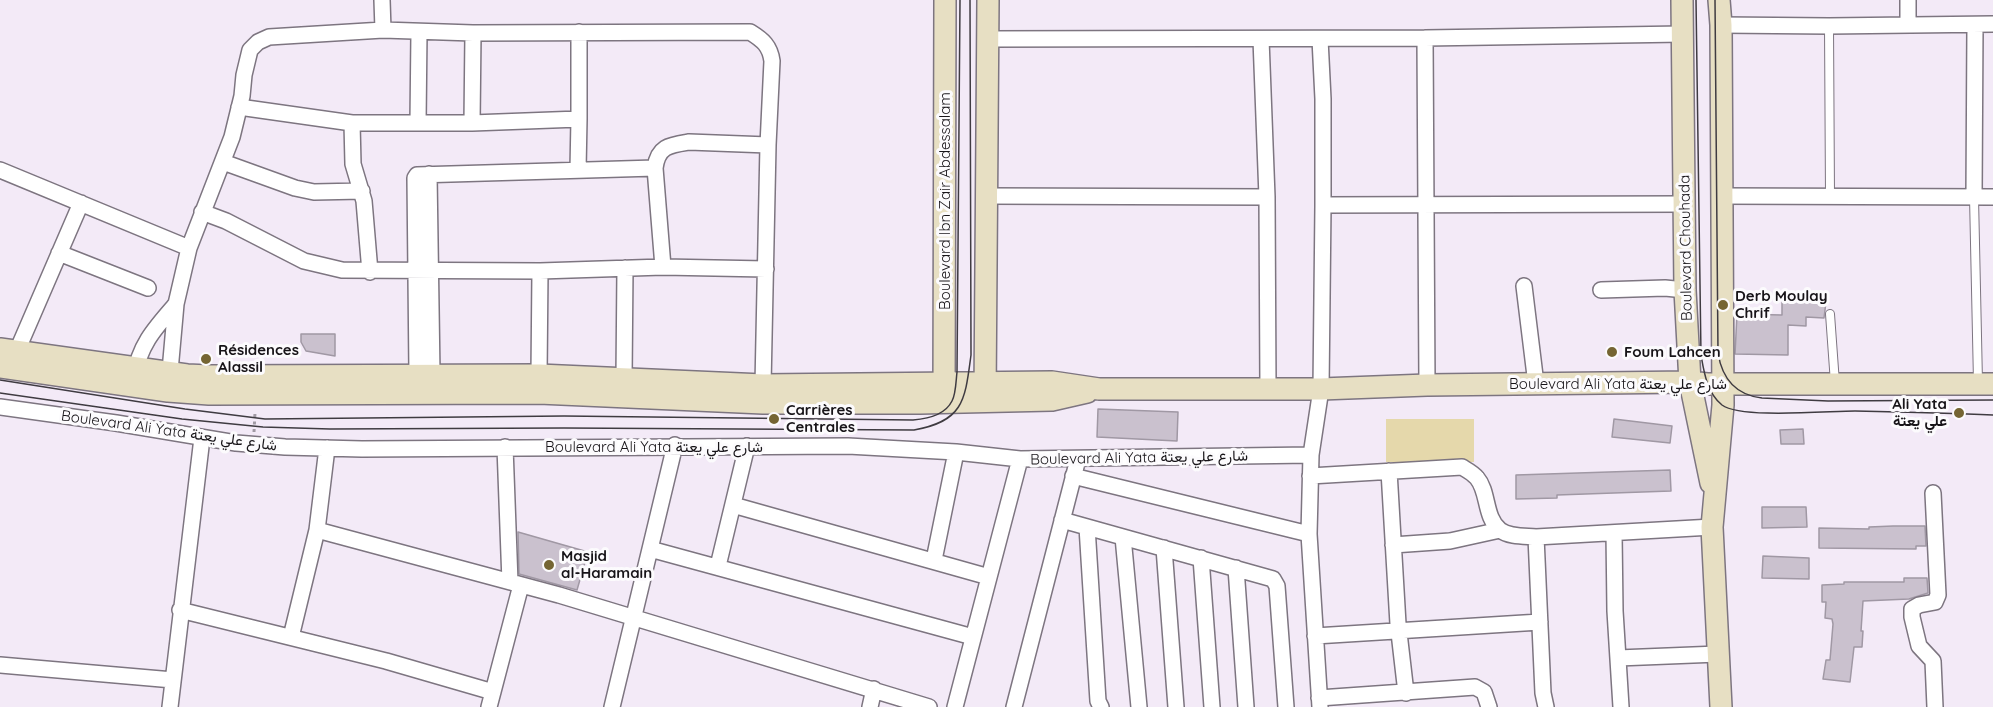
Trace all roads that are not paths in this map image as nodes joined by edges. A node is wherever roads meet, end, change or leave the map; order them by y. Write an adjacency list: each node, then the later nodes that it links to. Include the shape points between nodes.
1 (382, 0): 12 (street)
2 (945, 0): 73 (main road, Boulevard Ibn Zair Abdessalam)
3 (988, 0): 18 (main road)
4 (1682, 0): 16 (main road, Boulevard Chouhada)
5 (1719, 0): 9 (main road, Boulevard Chouhada)
6 (1908, 0): 10 (street)
7 (1975, 24): 8 (street); 10 (street); 36 (street)
8 (1993, 24)
9 (1721, 25): 11 (street); 33 (main road, Boulevard Chouhada)
10 (1908, 25): 11 (street)
11 (1829, 26): 35 (lane)
12 (383, 30): 13 (street); 21 (street, via 269,37 258,42 250,50)
13 (419, 32): 15 (street); 24 (street)
14 (579, 32): 15 (street); 22 (street); 26 (street, via 750,32 762,39 771,51 772,61)
15 (473, 33): 25 (street)
16 (1683, 34): 17 (street); 39 (main road, Boulevard Chouhada)
17 (1425, 38): 20 (street); 41 (street)
18 (989, 39): 19 (street); 32 (main road)
19 (1261, 39): 20 (street); 34 (street)
20 (1320, 39): 40 (street)
21 (239, 107): 23 (street); 27 (street)
22 (579, 119): 25 (street); 30 (street)
23 (352, 123): 24 (street); 31 (street, via 353,164)
24 (418, 123): 25 (street)
25 (472, 123)
26 (768, 145): 28 (street, via 676,144 660,151); 47 (street)
27 (223, 162): 31 (street, via 314,192); 42 (street)
28 (655, 168): 30 (street); 45 (street)
29 (0, 170): 38 (street)
30 (578, 170): 48 (street, via 429,174)
31 (362, 191): 50 (street)
32 (988, 196): 34 (street); 74 (main road)
33 (1722, 196): 35 (street); 65 (main road, Boulevard Chouhada)
34 (1268, 197): 71 (street)
35 (1830, 197): 36 (street)
36 (1974, 197): 37 (street); 68 (lane)
37 (1993, 197)
38 (81, 203): 43 (street); 44 (street)
39 (1684, 204): 41 (street); 54 (main road, Boulevard Chouhada)
40 (1323, 205): 41 (street); 72 (street)
41 (1425, 206): 70 (street)
42 (202, 212): 43 (street); 50 (street, via 304,261)
43 (189, 248): 55 (street)
44 (59, 253): 52 (street); 57 (street)
45 (663, 267): 46 (street); 47 (street)
46 (625, 268): 49 (street); 62 (street)
47 (766, 269): 69 (street)
48 (424, 271): 49 (street); 50 (street); 59 (street)
49 (540, 271): 60 (street)
50 (370, 272)
51 (1524, 286): 66 (street)
52 (148, 288)
53 (1601, 290): 54 (street)
54 (1685, 290): 64 (main road, Boulevard Chouhada)
55 (176, 304): 61 (street, via 141,349); 63 (street)
56 (1830, 314): 67 (lane)
57 (9, 350): 61 (main road, Boulevard Ali Yata شارع علي يعتة)
58 (0, 367): 61 (main road, Boulevard Ali Yata شارع علي يعتة)
59 (424, 374): 60 (main road, Boulevard Ali Yata شارع علي يعتة); 63 (main road, Boulevard Ali Yata شارع علي يعتة, via 209,376)
60 (539, 375): 62 (main road, Boulevard Ali Yata شارع علي يعتة)
61 (135, 377): 63 (main road, Boulevard Ali Yata شارع علي يعتة)
62 (624, 378): 69 (main road, Boulevard Ali Yata شارع علي يعتة)
63 (169, 382): 73 (main road, Boulevard Ali Yata شارع علي يعتة, via 209,394 539,393 763,403 920,403)
64 (1690, 382): 65 (main road, Boulevard Ali Yata شارع علي يعتة); 66 (main road, Boulevard Ali Yata شارع علي يعتة); 88 (main road, Boulevard Chouhada)
65 (1723, 383): 67 (main road, Boulevard Ali Yata شارع علي يعتة); 88 (main road, Boulevard Chouhada)
66 (1536, 384): 70 (main road, Boulevard Ali Yata شارع علي يعتة)
67 (1836, 384): 68 (main road, Boulevard Ali Yata شارع علي يعتة)
68 (1986, 384)
69 (763, 385): 73 (main road, Boulevard Ali Yata شارع علي يعتة)
70 (1427, 385): 72 (main road, Boulevard Ali Yata شارع علي يعتة)
71 (1268, 389): 72 (main road, Boulevard Ali Yata شارع علي يعتة); 74 (main road, Boulevard Ali Yata شارع علي يعتة, via 1099,389 1052,382)
72 (1321, 389): 82 (street)
73 (945, 392): 74 (main road, Boulevard Ali Yata شارع علي يعتة)
74 (985, 392)
75 (0, 407): 76 (street, Boulevard Ali Yata شارع علي يعتة)
76 (202, 438): 80 (street, Boulevard Ali Yata شارع علي يعتة); 109 (street)
77 (675, 445): 78 (street, Boulevard Ali Yata شارع علي يعتة); 79 (street, Boulevard Ali Yata شارع علي يعتة); 102 (street)
78 (747, 446): 81 (street, Boulevard Ali Yata شارع علي يعتة); 90 (street)
79 (505, 447): 80 (street, Boulevard Ali Yata شارع علي يعتة); 108 (street)
80 (327, 448): 94 (street)
81 (956, 452): 83 (street, Boulevard Ali Yata شارع علي يعتة); 104 (street)
82 (1311, 455): 84 (street, Boulevard Ali Yata شارع علي يعتة); 87 (street)
83 (1020, 459): 84 (street, Boulevard Ali Yata شارع علي يعتة); 107 (street)
84 (1078, 459): 86 (street)
85 (1389, 471): 87 (street); 95 (street, via 1462,467 1479,480); 100 (street)
86 (1073, 476): 91 (street); 97 (street)
87 (1310, 476): 97 (street)
88 (1714, 493): 93 (main road, Boulevard Chouhada)
89 (1933, 493): 140 (street, via 1938,595 1935,602 1912,609 1912,616 1919,646 1933,661)
90 (733, 505): 104 (street); 105 (street)
91 (1062, 520): 92 (street); 129 (street)
92 (1087, 527): 98 (street); 130 (street)
93 (1712, 527): 96 (street); 116 (main road, Boulevard Chouhada)
94 (317, 530): 108 (street); 114 (street)
95 (1500, 530): 99 (street); 100 (street, via 1450,541)
96 (1614, 533): 99 (street); 117 (street)
97 (1309, 534): 113 (street)
98 (1123, 537): 101 (street); 131 (street)
99 (1536, 537): 111 (street)
100 (1393, 545): 112 (street)
101 (1164, 548): 103 (street); 132 (street)
102 (651, 549): 105 (street); 110 (street)
103 (1201, 558): 106 (street); 133 (street)
104 (934, 560): 107 (street)
105 (718, 566): 115 (street)
106 (1236, 568): 134 (street); 135 (street, via 1269,577 1277,586)
107 (989, 577): 115 (street)
108 (516, 584): 110 (street); 122 (street)
109 (180, 610): 114 (street); 119 (street)
110 (634, 617): 120 (street); 125 (street)
111 (1540, 622): 112 (street); 137 (street)
112 (1398, 630): 113 (street); 121 (street)
113 (1315, 636): 123 (street)
114 (291, 637): 122 (street, via 386,661)
115 (973, 637): 128 (street)
116 (1718, 654): 117 (street); 139 (main road, Boulevard Chouhada)
117 (1618, 658): 138 (street)
118 (0, 665): 119 (street)
119 (172, 680): 124 (street)
120 (874, 689): 126 (street); 127 (street)
121 (1406, 693): 123 (street); 136 (street, via 1475,687 1484,692)
122 (491, 700)
123 (1319, 702)
124 (170, 707)
125 (612, 707)
126 (870, 707)
127 (929, 707)
128 (955, 707)
129 (1014, 707)
130 (1101, 707)
131 (1139, 707)
132 (1176, 707)
133 (1212, 707)
134 (1246, 707)
135 (1286, 707)
136 (1489, 707)
137 (1546, 707)
138 (1621, 707)
139 (1720, 707)
140 (1935, 707)

